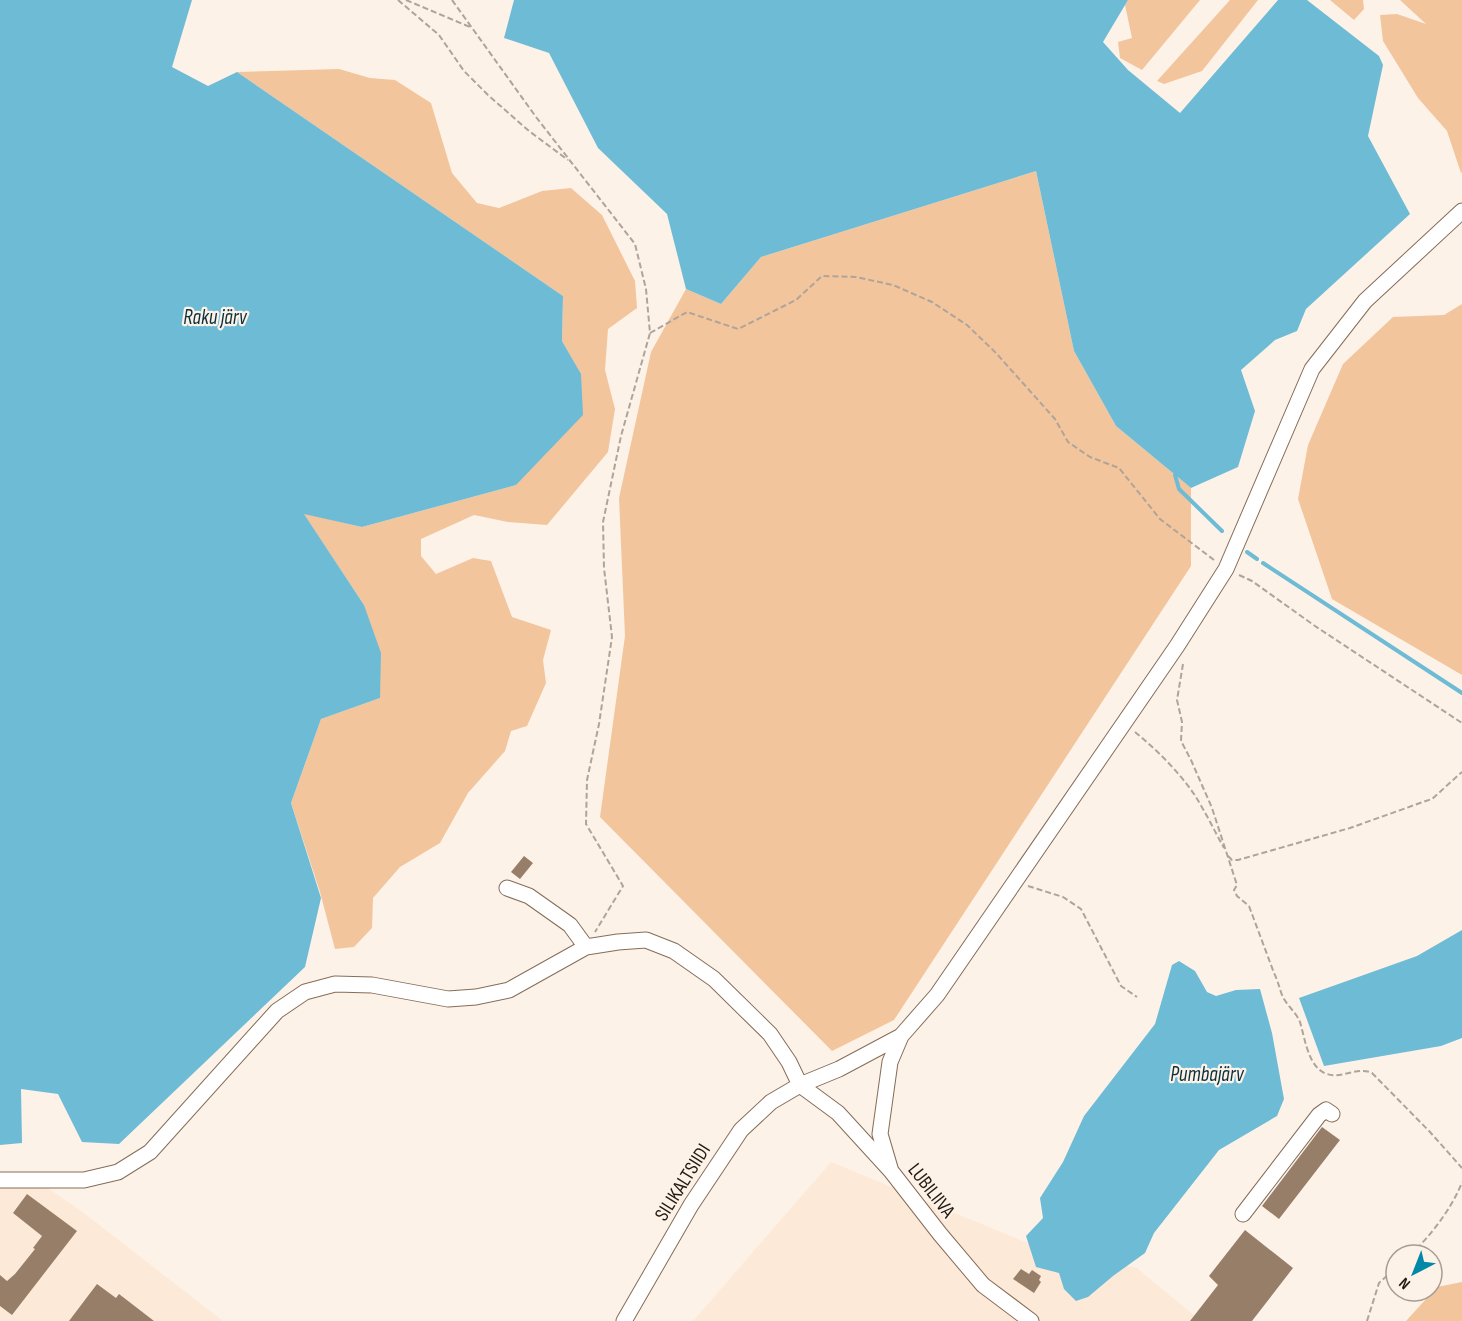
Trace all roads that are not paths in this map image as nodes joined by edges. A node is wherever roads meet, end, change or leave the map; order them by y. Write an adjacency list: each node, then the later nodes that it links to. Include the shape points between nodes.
1 (1462, 211): 4 (street, via 1365,301 1312,369 1226,569 937,995)
2 (507, 888): 3 (street, via 529,896 570,925)
3 (586, 947): 5 (street, via 646,940 674,951 714,979 770,1034); 8 (street, via 509,990 476,997 448,999 372,985 335,984 305,992 277,1011 150,1152 118,1172 84,1180)
4 (902, 1036): 5 (street, SILIKALTSIIDI, via 839,1070); 7 (street, via 890,1062 880,1134)
5 (800, 1085): 7 (street, LUBILIIVA, via 838,1113); 10 (street, SILIKALTSIIDI, via 771,1102 741,1130 691,1205)
6 (1332, 1114): 9 (street, via 1326,1110 1319,1115)
7 (891, 1171): 11 (street, LUBILIIVA, via 983,1285)
8 (0, 1180)
9 (1243, 1214)
10 (624, 1321)
11 (1030, 1321)

